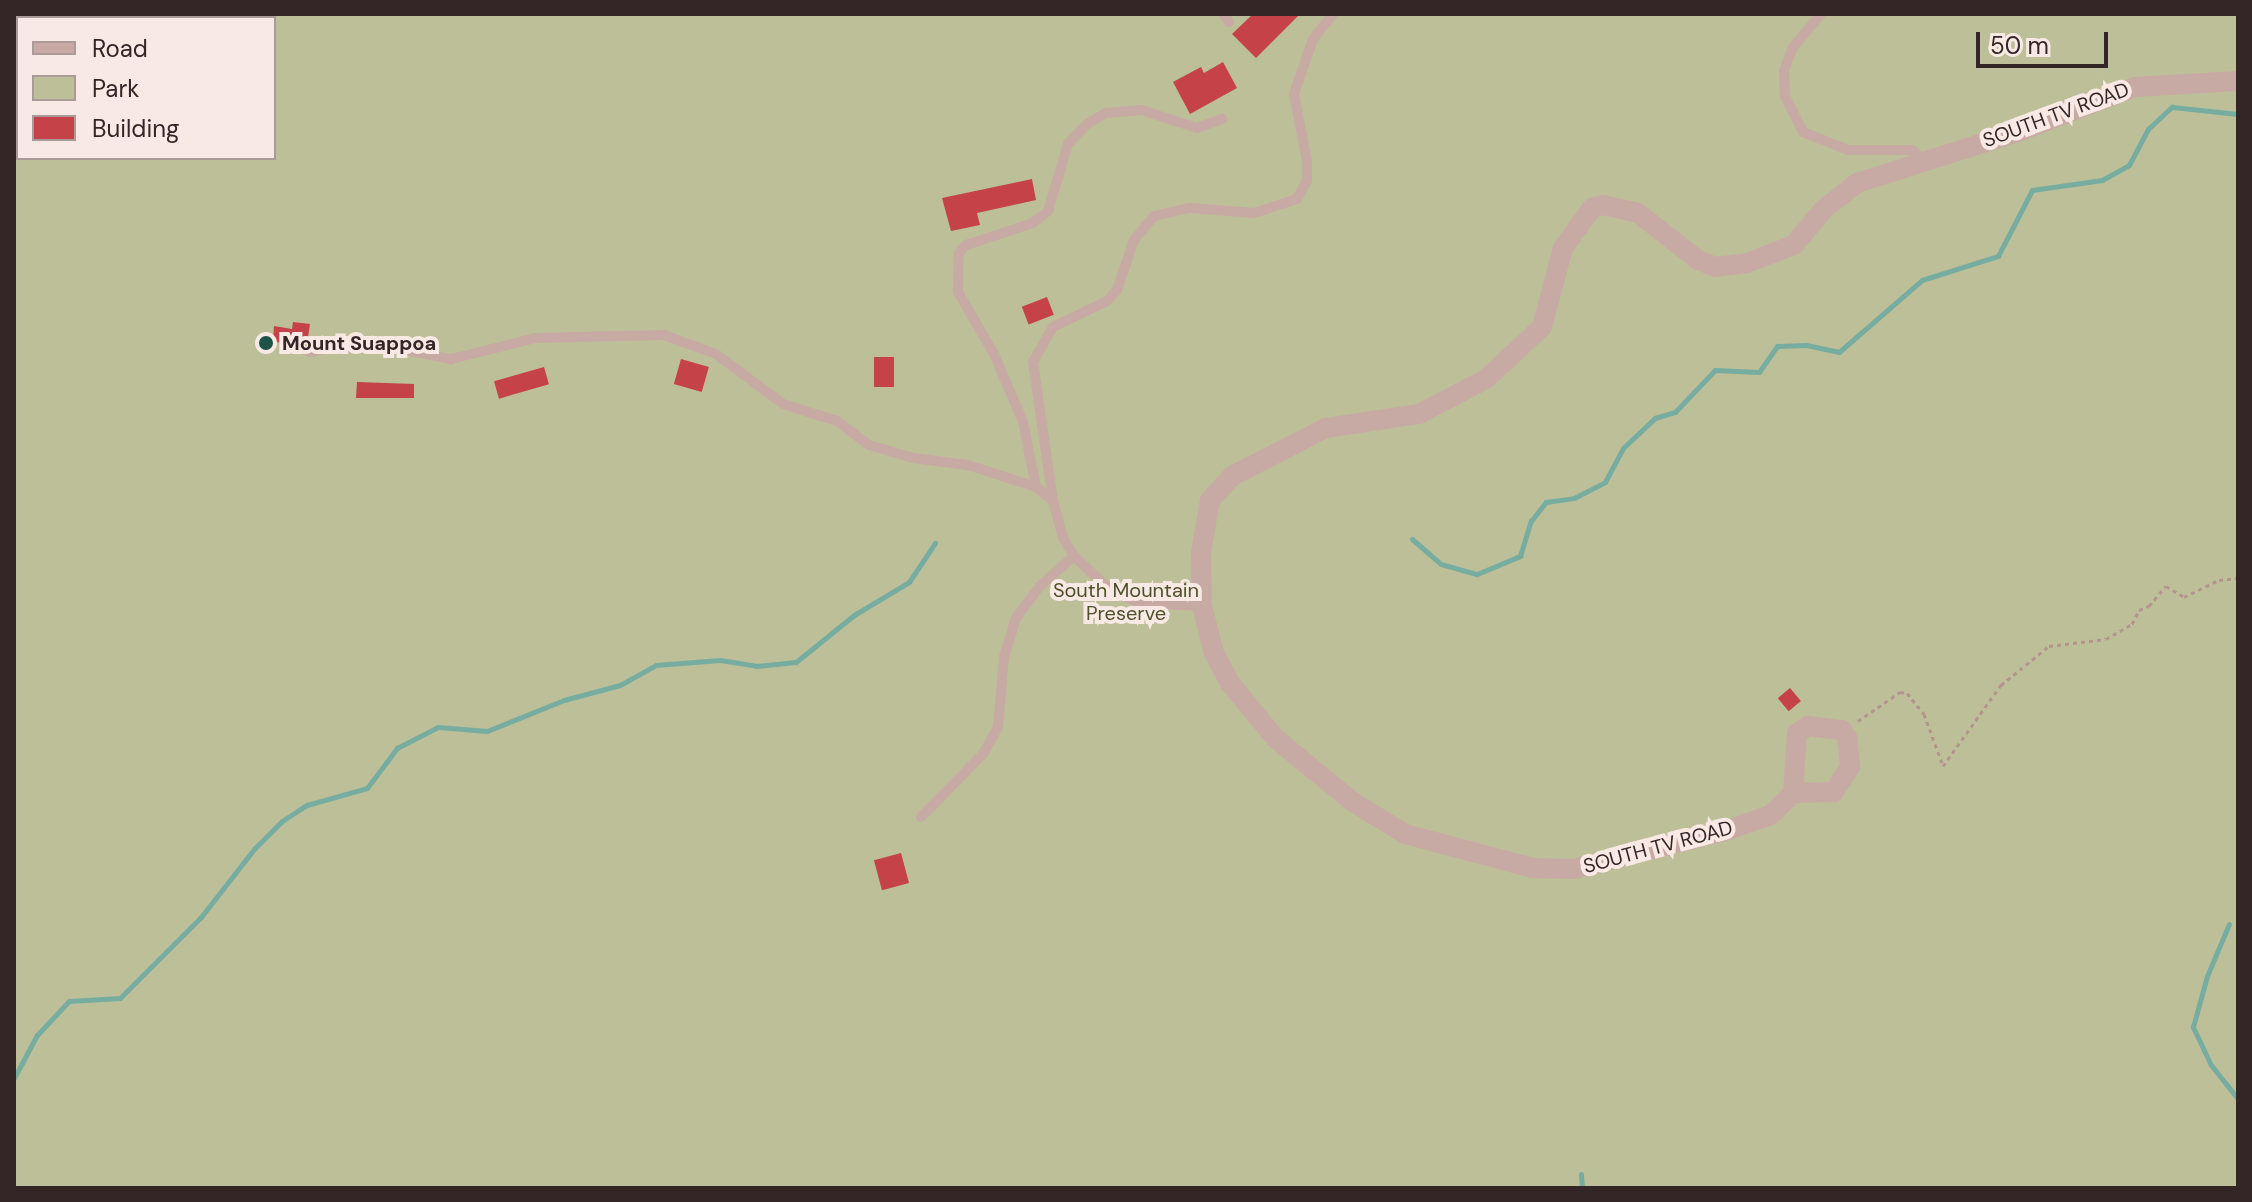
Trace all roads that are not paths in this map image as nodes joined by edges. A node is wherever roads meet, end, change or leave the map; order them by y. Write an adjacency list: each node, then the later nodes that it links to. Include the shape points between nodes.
1 (1333, 14): 8 (lane, via 1313,39 1294,94 1307,161 1307,180 1297,199 1254,213 1190,208 1154,216 1134,240 1117,290 1107,301 1053,327 1039,344 1033,362)
2 (1821, 14): 5 (lane, via 1793,47 1784,71 1785,96 1803,132 1848,150 1912,150)
3 (2238, 81): 5 (street, SOUTH TV ROAD, via 2135,87 2015,133)
4 (1222, 119): 7 (lane, via 1197,128 1141,110 1106,113 1068,144 1048,211 1033,223 966,245 959,253 958,292 994,354 1023,422)
5 (1924, 160): 10 (street, SOUTH TV ROAD, via 1857,183 1824,209 1794,245 1727,267 1698,260 1638,213 1603,205 1592,208 1563,248 1542,327 1486,379 1419,414 1326,428 1220,485 1204,519)
6 (309, 352): 7 (lane, via 364,342 451,359 535,338 664,335 716,354 783,404 837,421 869,445 913,458 968,465)
7 (1036, 487): 8 (lane)
8 (1053, 501): 9 (lane)
9 (1074, 556): 10 (lane, via 1088,573 1139,603); 12 (lane, via 1039,587 1016,618 1004,657 998,727 983,754)
10 (1202, 606): 11 (street, SOUTH TV ROAD, via 1214,653 1250,713 1353,802 1416,837 1533,868 1574,869 1728,830 1771,815)
11 (1793, 793): 11 (street, via 1797,733 1808,726 1842,730 1850,749 1844,782 1834,792)
12 (921, 817)

